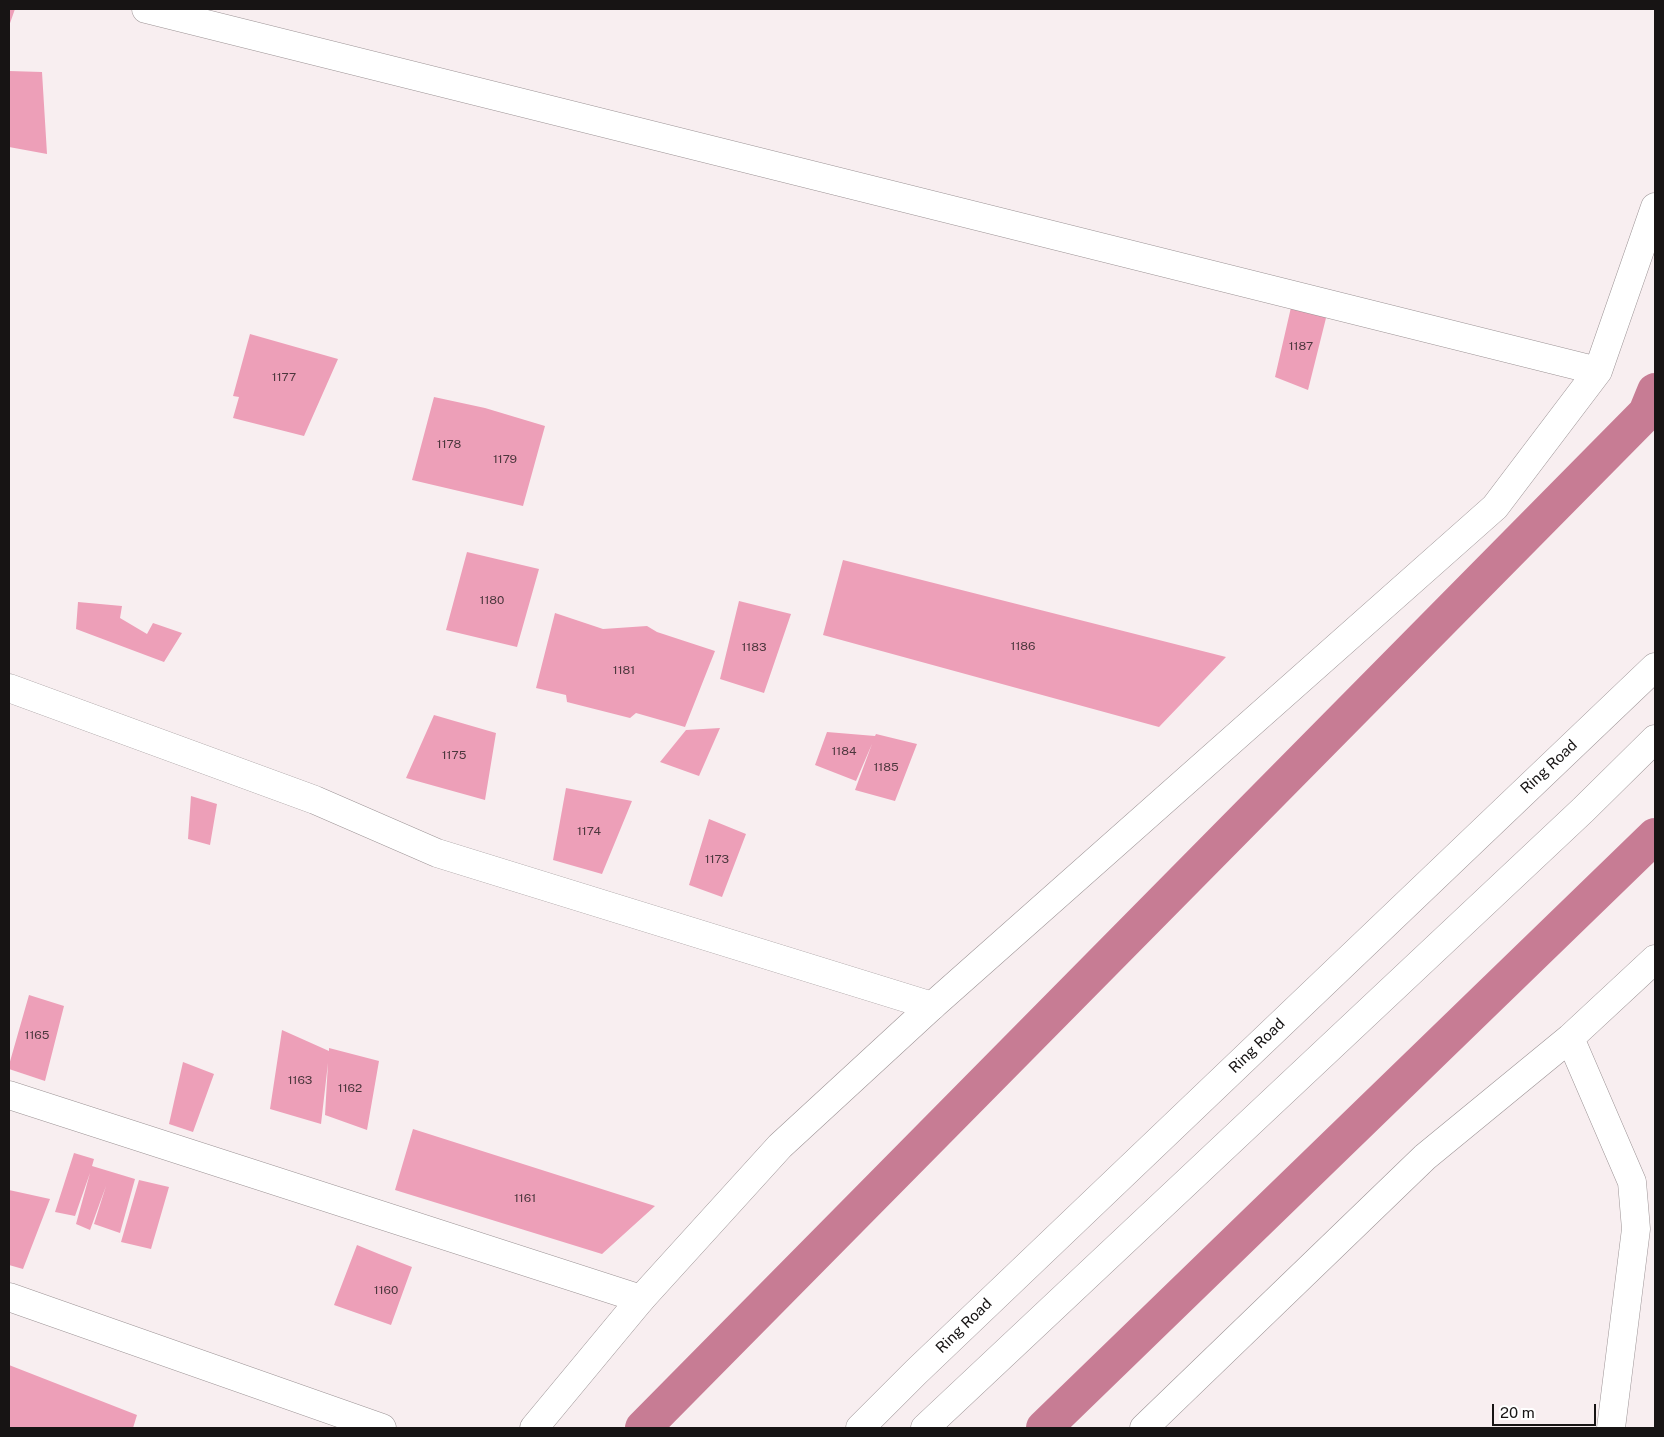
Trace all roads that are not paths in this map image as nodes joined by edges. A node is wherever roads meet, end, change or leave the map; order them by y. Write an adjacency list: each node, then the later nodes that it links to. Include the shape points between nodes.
1 (146, 9): 3 (main road)
2 (1655, 207): 3 (main road)
3 (1598, 371): 8 (main road, via 1495,507)
4 (1655, 667): 15 (main road, Ring Road)
5 (9, 688): 8 (main road, via 315,800 437,853)
6 (1655, 739): 16 (main road)
7 (1655, 959): 9 (main road)
8 (932, 1006): 12 (main road, via 780,1146)
9 (1570, 1038): 17 (main road, via 1425,1157); 18 (main road, via 1632,1182 1636,1229)
10 (9, 1095): 12 (main road)
11 (9, 1297): 13 (main road)
12 (641, 1299): 14 (main road)
13 (382, 1428)
14 (534, 1428)
15 (860, 1428)
16 (924, 1428)
17 (1144, 1428)
18 (1611, 1428)

